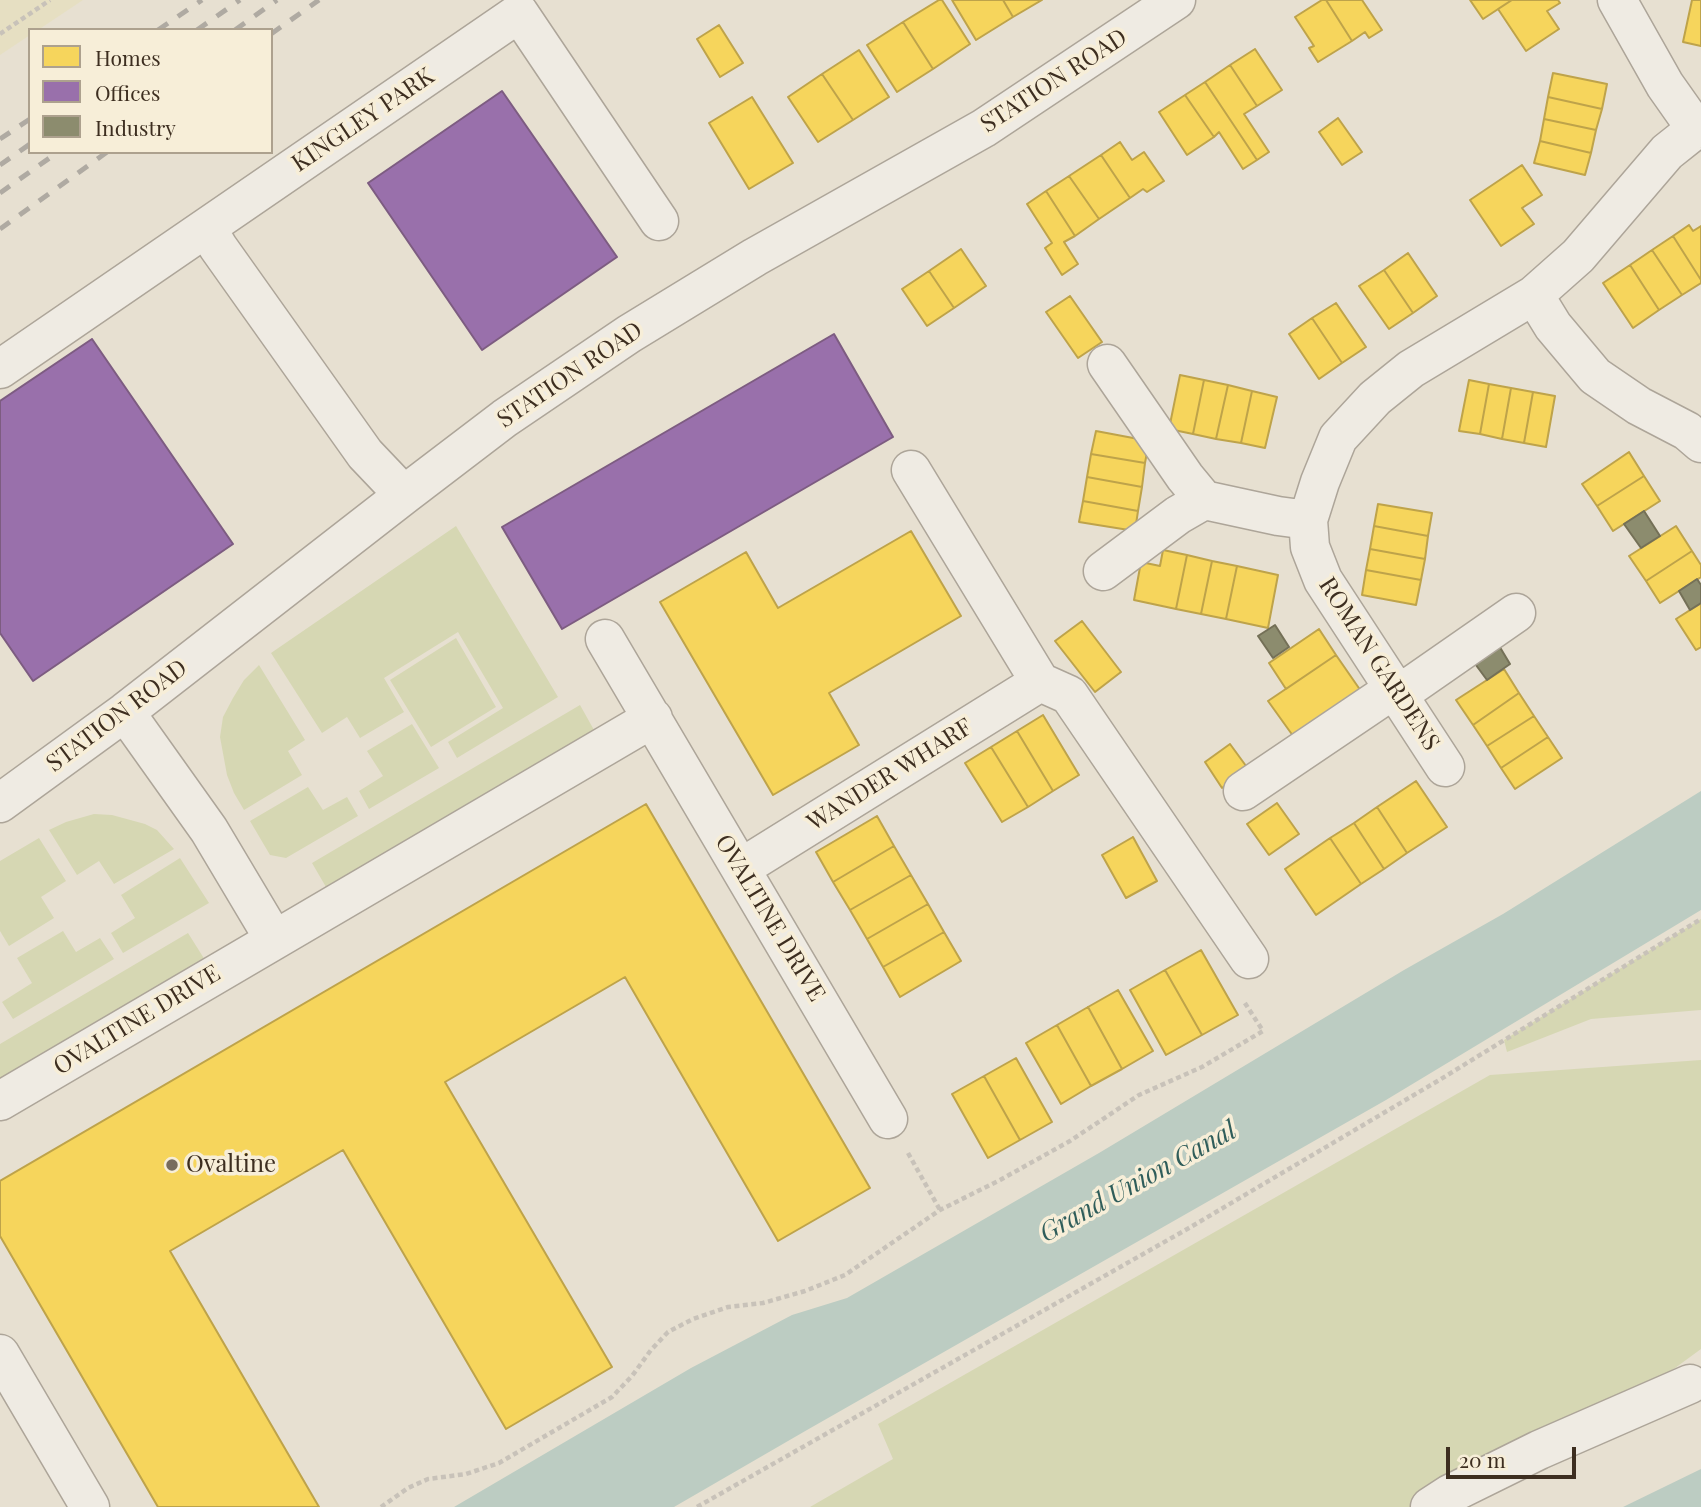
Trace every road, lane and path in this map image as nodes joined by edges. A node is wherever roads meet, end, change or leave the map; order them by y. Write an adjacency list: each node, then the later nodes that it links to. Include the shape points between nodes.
1 (50, 0): 5 (path)
2 (1176, 0): 14 (street, STATION ROAD, via 984,128 629,334 505,418)
3 (1617, 0): 6 (street, ROMAN GARDENS, via 1665,85)
4 (515, 7): 7 (street, KINGLEY PARK); 8 (street, KINGLEY PARK)
5 (0, 34)
6 (1698, 128): 9 (street, ROMAN GARDENS, via 1667,152 1578,256)
7 (659, 221)
8 (207, 228): 11 (street, KINGLEY PARK); 14 (street, via 365,454)
9 (1534, 295): 12 (street, via 1595,376); 16 (street, ROMAN GARDENS, via 1411,369 1375,398 1338,438)
10 (1107, 364): 15 (street)
11 (0, 369)
12 (1701, 443)
13 (911, 470): 20 (street)
14 (404, 495): 22 (street, STATION ROAD)
15 (1204, 500): 16 (street); 17 (street)
16 (1308, 520): 21 (street, ROMAN GARDENS, via 1310,547 1323,580)
17 (1103, 571)
18 (1516, 613): 21 (street)
19 (606, 639): 23 (street, OVALTINE DRIVE)
20 (1040, 682): 27 (street, WANDER WHARF); 30 (street, via 1069,695)
21 (1396, 692): 24 (street, ROMAN GARDENS); 25 (street)
22 (125, 712): 26 (street, STATION ROAD); 29 (street, via 209,830)
23 (653, 718): 27 (street, OVALTINE DRIVE); 29 (street, OVALTINE DRIVE)
24 (1445, 767)
25 (1243, 790)
26 (0, 803)
27 (741, 868): 32 (street, OVALTINE DRIVE)
28 (1701, 919): 38 (path, via 1189,1228)
29 (274, 939): 31 (street, OVALTINE DRIVE)
30 (1249, 959): 33 (path, via 1234,987 1263,1031)
31 (0, 1101)
32 (888, 1119): 33 (path)
33 (940, 1210): 37 (path, via 845,1275 763,1303 727,1307 668,1332 612,1397 499,1463 428,1479)
34 (0, 1354): 36 (street)
35 (1690, 1384): 39 (street, via 1539,1450)
36 (90, 1507)
37 (381, 1507)
38 (697, 1507)
39 (1430, 1507)

